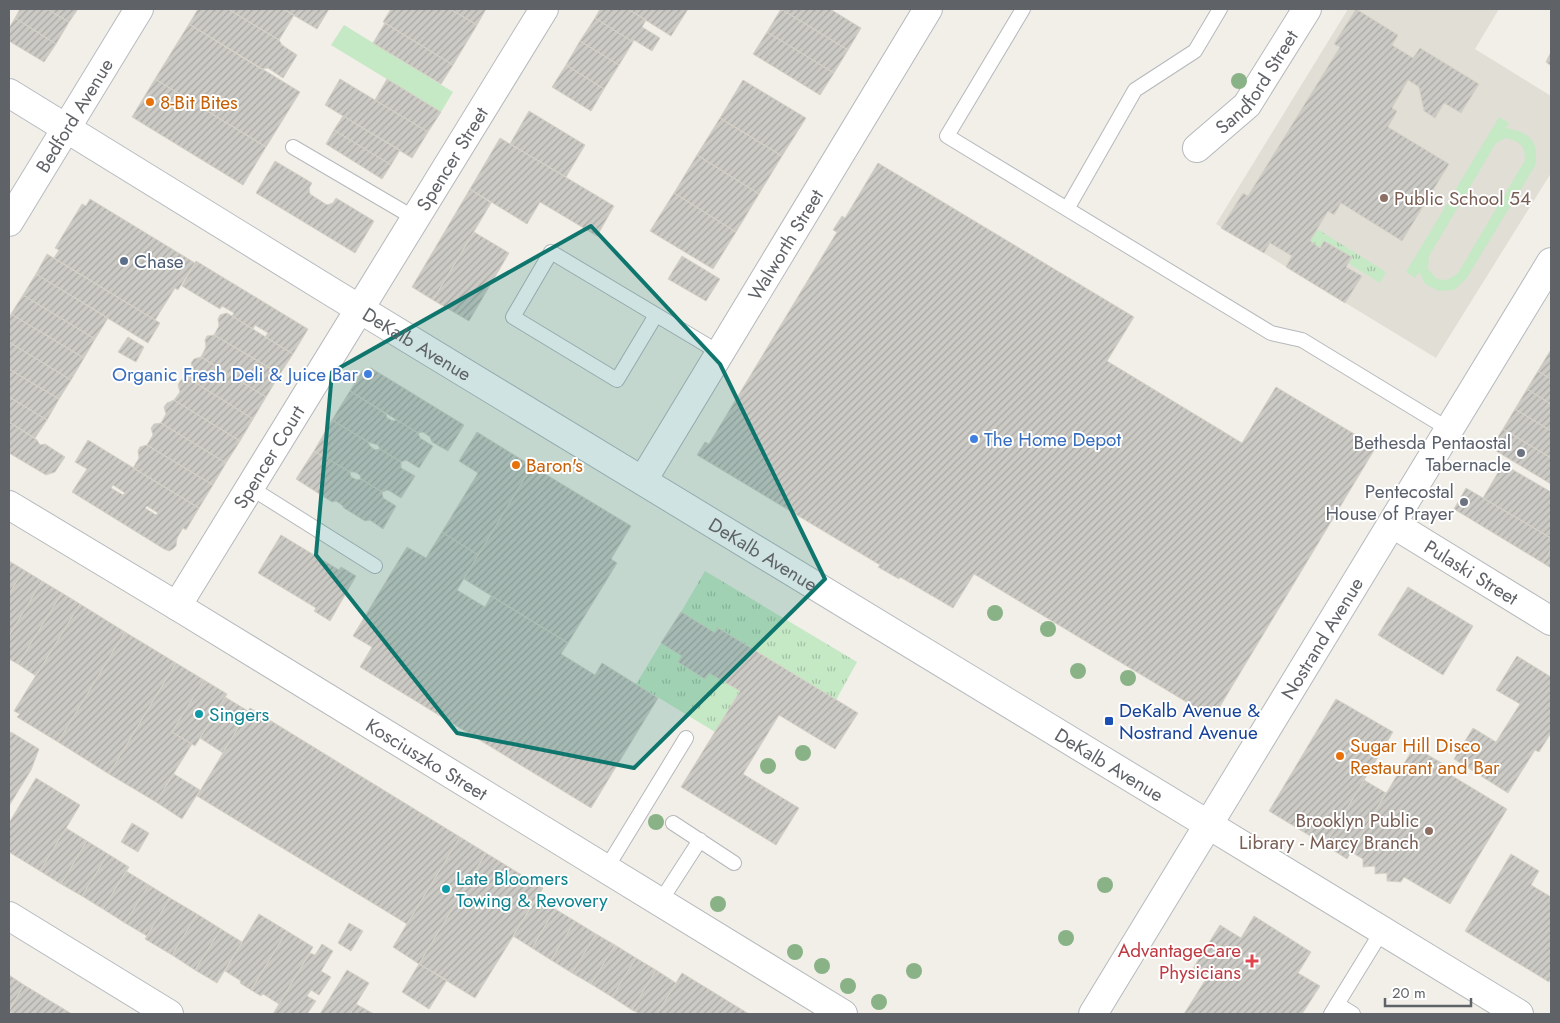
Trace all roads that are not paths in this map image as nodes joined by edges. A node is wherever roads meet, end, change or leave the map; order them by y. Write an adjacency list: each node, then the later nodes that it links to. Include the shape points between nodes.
1 (139, 9): 8 (street, Bedford Avenue)
2 (544, 9): 12 (street, Spencer Street)
3 (928, 9): 17 (street, Walworth Street)
4 (1023, 9): 11 (lane, via 947,136)
5 (1220, 9): 11 (lane, via 1195,51 1135,90)
6 (1307, 9): 10 (street, Sandford Street, via 1247,105)
7 (9, 93): 8 (street, DeKalb Avenue)
8 (66, 128): 13 (street, Bedford Avenue); 15 (street, DeKalb Avenue)
9 (294, 147): 12 (lane)
10 (1197, 148)
11 (1067, 209): 18 (lane, via 1271,333 1302,340)
12 (416, 219): 15 (street, Spencer Street)
13 (9, 222)
14 (1551, 262): 18 (street, Nostrand Avenue)
15 (361, 310): 19 (street, DeKalb Avenue); 20 (street, Spencer Court)
16 (656, 315): 16 (lane, via 551,252 512,317 618,380); 17 (lane)
17 (720, 353): 19 (street, Walworth Street)
18 (1450, 430): 22 (street, Nostrand Avenue)
19 (643, 480): 28 (street, DeKalb Avenue)
20 (251, 488): 23 (lane); 24 (street, Spencer Court)
21 (9, 505): 24 (street, Kosciuszko Street)
22 (1393, 524): 25 (street, Pulaski Street); 28 (street, Nostrand Avenue)
23 (375, 566)
24 (177, 606): 31 (street, Kosciuszko Street)
25 (1551, 621)
26 (686, 738): 31 (lane)
27 (673, 823): 29 (lane)
28 (1209, 825): 34 (street, DeKalb Avenue); 38 (street, Nostrand Avenue)
29 (700, 840): 30 (lane); 32 (lane)
30 (734, 863)
31 (606, 869): 32 (street, Kosciuszko Street)
32 (660, 902): 37 (street, Kosciuszko Street)
33 (9, 916): 36 (street)
34 (1382, 931): 35 (lane); 40 (street, DeKalb Avenue)
35 (1334, 1009): 39 (lane)
36 (169, 1014)
37 (843, 1014)
38 (1093, 1014)
39 (1353, 1014)
40 (1519, 1014)

